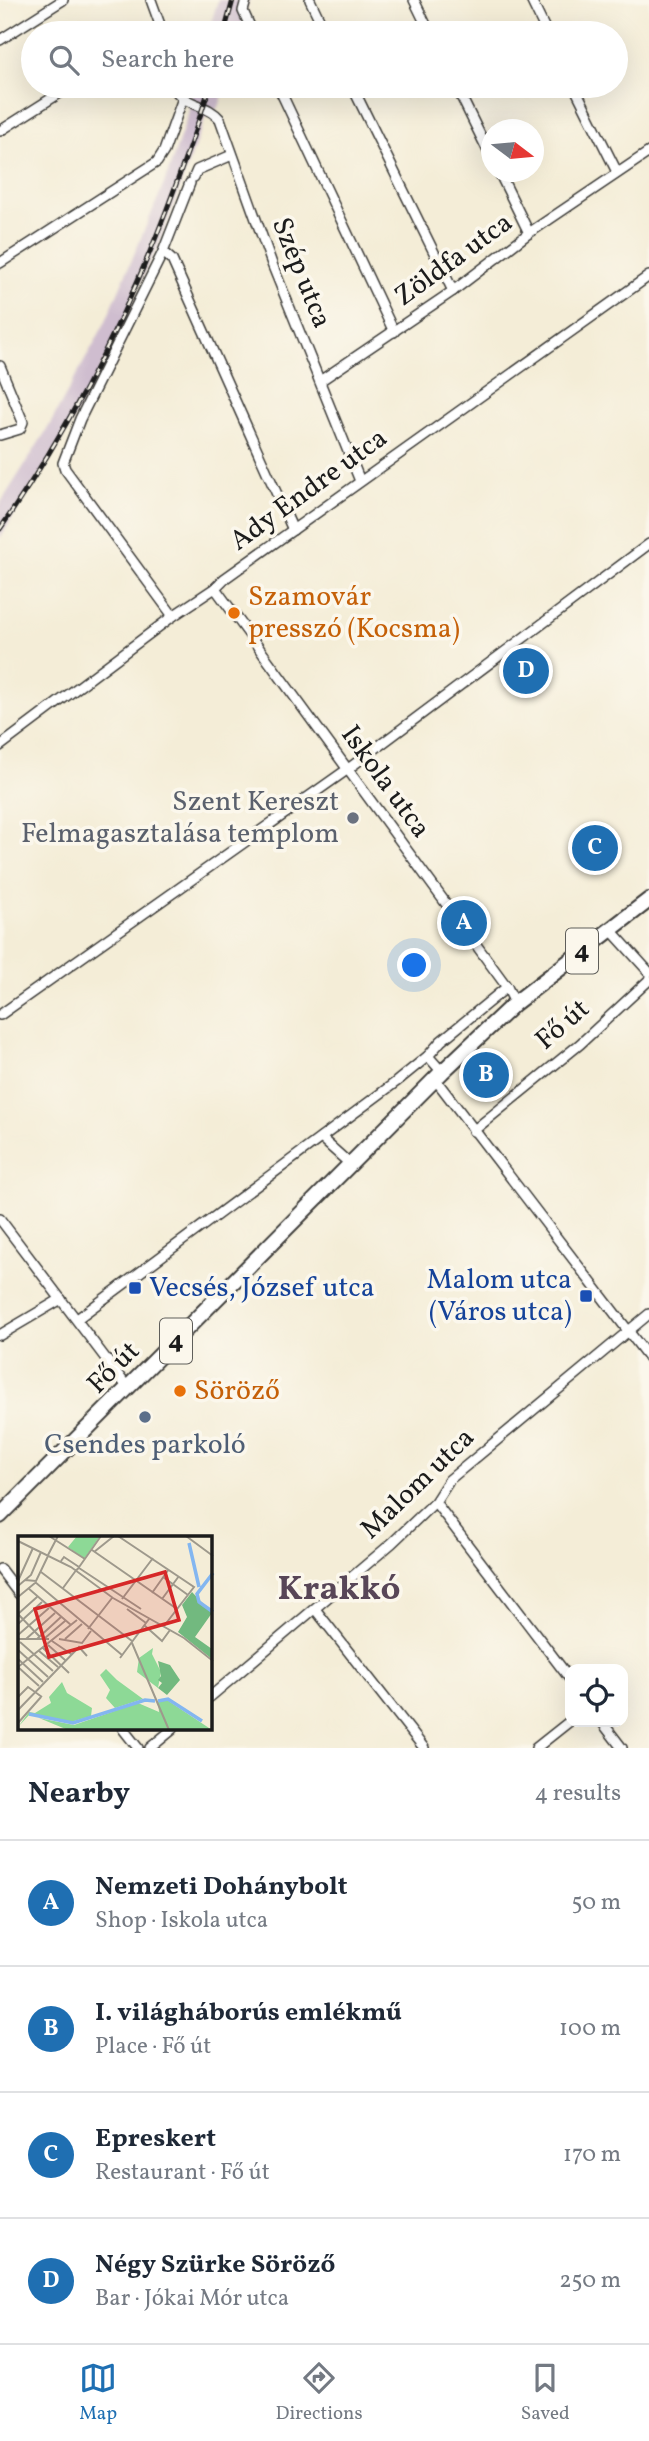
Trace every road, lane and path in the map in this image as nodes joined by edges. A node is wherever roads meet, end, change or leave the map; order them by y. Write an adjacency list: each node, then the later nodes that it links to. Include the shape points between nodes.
1 (63, 0): 7 (street)
2 (151, 0): 8 (street)
3 (246, 0): 9 (street, via 243,11)
4 (310, 0): 10 (street)
5 (414, 0): 11 (street)
6 (531, 0): 12 (street)
7 (30, 21)
8 (156, 21)
9 (248, 21)
10 (320, 21)
11 (424, 21)
12 (541, 21)
13 (21, 27): 14 (street)
14 (0, 40)
15 (52, 98): 21 (street)
16 (284, 98): 32 (street)
17 (358, 98): 31 (street)
18 (462, 98): 22 (street)
19 (580, 98): 25 (street)
20 (183, 99): 24 (street, Szép utca, via 214,112); 29 (street, via 158,162)
21 (0, 131)
22 (481, 135)
23 (649, 152): 25 (street, Zöldfa utca)
24 (232, 155): 28 (street, via 197,170); 34 (street, Szép utca)
25 (617, 172): 27 (street, Zöldfa utca)
26 (504, 182): 27 (street)
27 (529, 233): 31 (street, Zöldfa utca)
28 (163, 252): 37 (street, via 172,260); 40 (street, via 63,463)
29 (0, 263)
30 (649, 276): 36 (street, Ady Endre utca)
31 (453, 291): 32 (street, Zöldfa utca)
32 (394, 332): 34 (street, Zöldfa utca)
33 (0, 366): 35 (street, via 23,422 20,429)
34 (320, 381): 36 (street, Szép utca)
35 (0, 435)
36 (360, 481): 37 (street, Ady Endre utca)
37 (293, 530): 39 (street, Ady Endre utca)
38 (649, 544): 42 (street)
39 (215, 588): 40 (street, Ady Endre utca); 42 (street, Iskola utca)
40 (173, 616): 41 (street, Ady Endre utca)
41 (0, 746)
42 (348, 769): 47 (street, Iskola utca); 49 (street)
43 (649, 900): 44 (main road, Fő út / 4)
44 (610, 929): 45 (street); 48 (main road, Fő út / 4)
45 (649, 972)
46 (649, 980): 52 (street, Fő út, via 580,1044)
47 (507, 988): 48 (street, Iskola utca); 50 (street, Fő út)
48 (515, 1003): 51 (main road, Fő út / 4)
49 (0, 1015)
50 (428, 1056): 51 (street); 53 (street, Fő út)
51 (439, 1076): 52 (street); 54 (main road, Fő út / 4)
52 (473, 1131): 59 (street)
53 (321, 1138): 54 (street); 58 (street, Fő út)
54 (351, 1164): 62 (main road, Fő út / 4)
55 (0, 1219): 56 (street)
56 (61, 1299): 58 (street); 60 (street)
57 (649, 1314): 59 (street, Malom utca)
58 (77, 1319): 62 (street)
59 (627, 1332): 61 (street); 63 (street, Malom utca, via 449,1480)
60 (0, 1335)
61 (649, 1359)
62 (128, 1388): 64 (main road, Fő út / 4)
63 (435, 1502): 67 (street, Malom utca); 68 (street)
64 (0, 1516)
65 (0, 1569): 66 (street)
66 (18, 1593)
67 (315, 1609): 69 (street, Malom utca); 76 (street)
68 (565, 1672)
69 (212, 1696)
70 (565, 1725): 77 (street)
71 (606, 1727): 78 (street)
72 (124, 1730): 74 (street)
73 (172, 1730): 75 (street)
74 (138, 1748)
75 (150, 1748)
76 (424, 1748)
77 (536, 1748)
78 (622, 1748)

